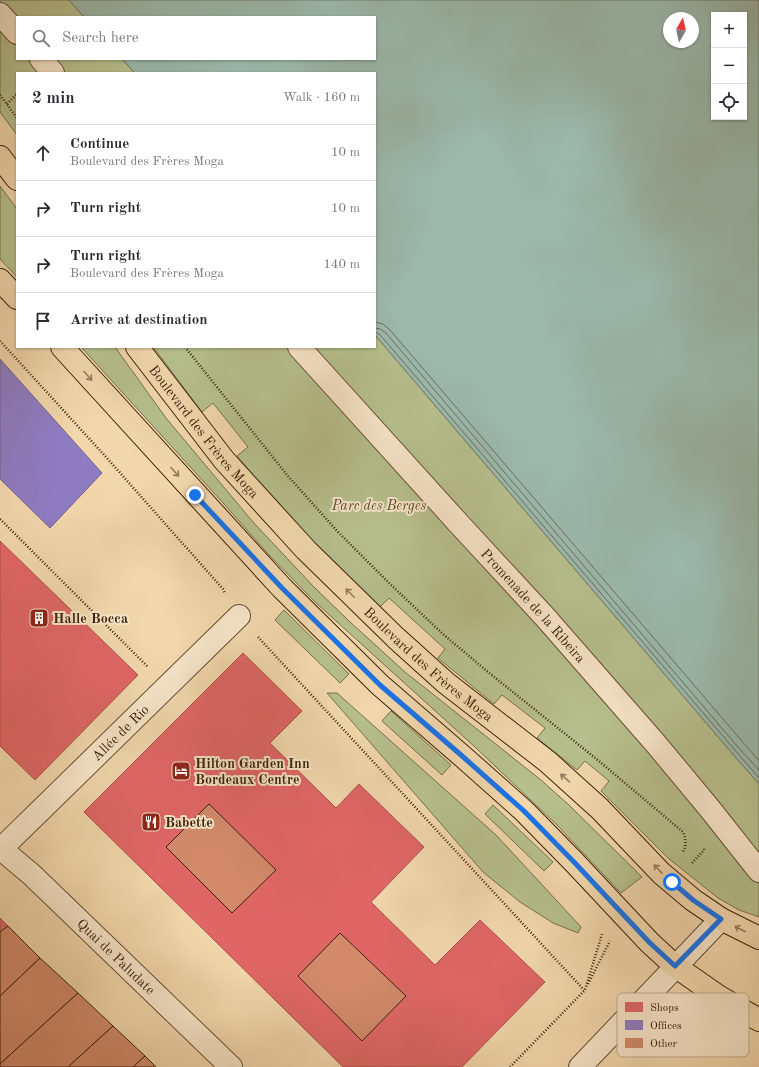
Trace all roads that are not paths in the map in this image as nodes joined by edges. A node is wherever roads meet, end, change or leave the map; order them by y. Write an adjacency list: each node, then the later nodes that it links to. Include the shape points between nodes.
1 (0, 14): 2 (street)
2 (16, 32)
3 (42, 60): 4 (street)
4 (53, 72)
5 (0, 157): 6 (main road)
6 (16, 179)
7 (0, 280): 8 (main road)
8 (16, 297)
9 (63, 348): 17 (main road, one-way to 17, via 282,588 380,685 524,811)
10 (138, 348): 15 (main road, Boulevard des Frères Moga, one-way to 10, via 672,882 600,809 548,762 446,683 306,550 224,460)
11 (301, 348): 14 (street, Promenade de la Ribeira, via 550,623 665,755)
12 (239, 616): 13 (street, Allée de Rio)
13 (0, 849): 23 (street, Quai de Paludate, via 32,876)
14 (759, 871)
15 (721, 919): 16 (main road, Boulevard des Frères Moga, one-way to 15); 17 (street)
16 (759, 938)
17 (675, 966): 18 (street); 19 (main road)
18 (650, 993)
19 (714, 993)
20 (749, 1014): 21 (main road)
21 (759, 1020)
22 (617, 1028): 24 (street)
23 (230, 1066)
24 (580, 1067)

